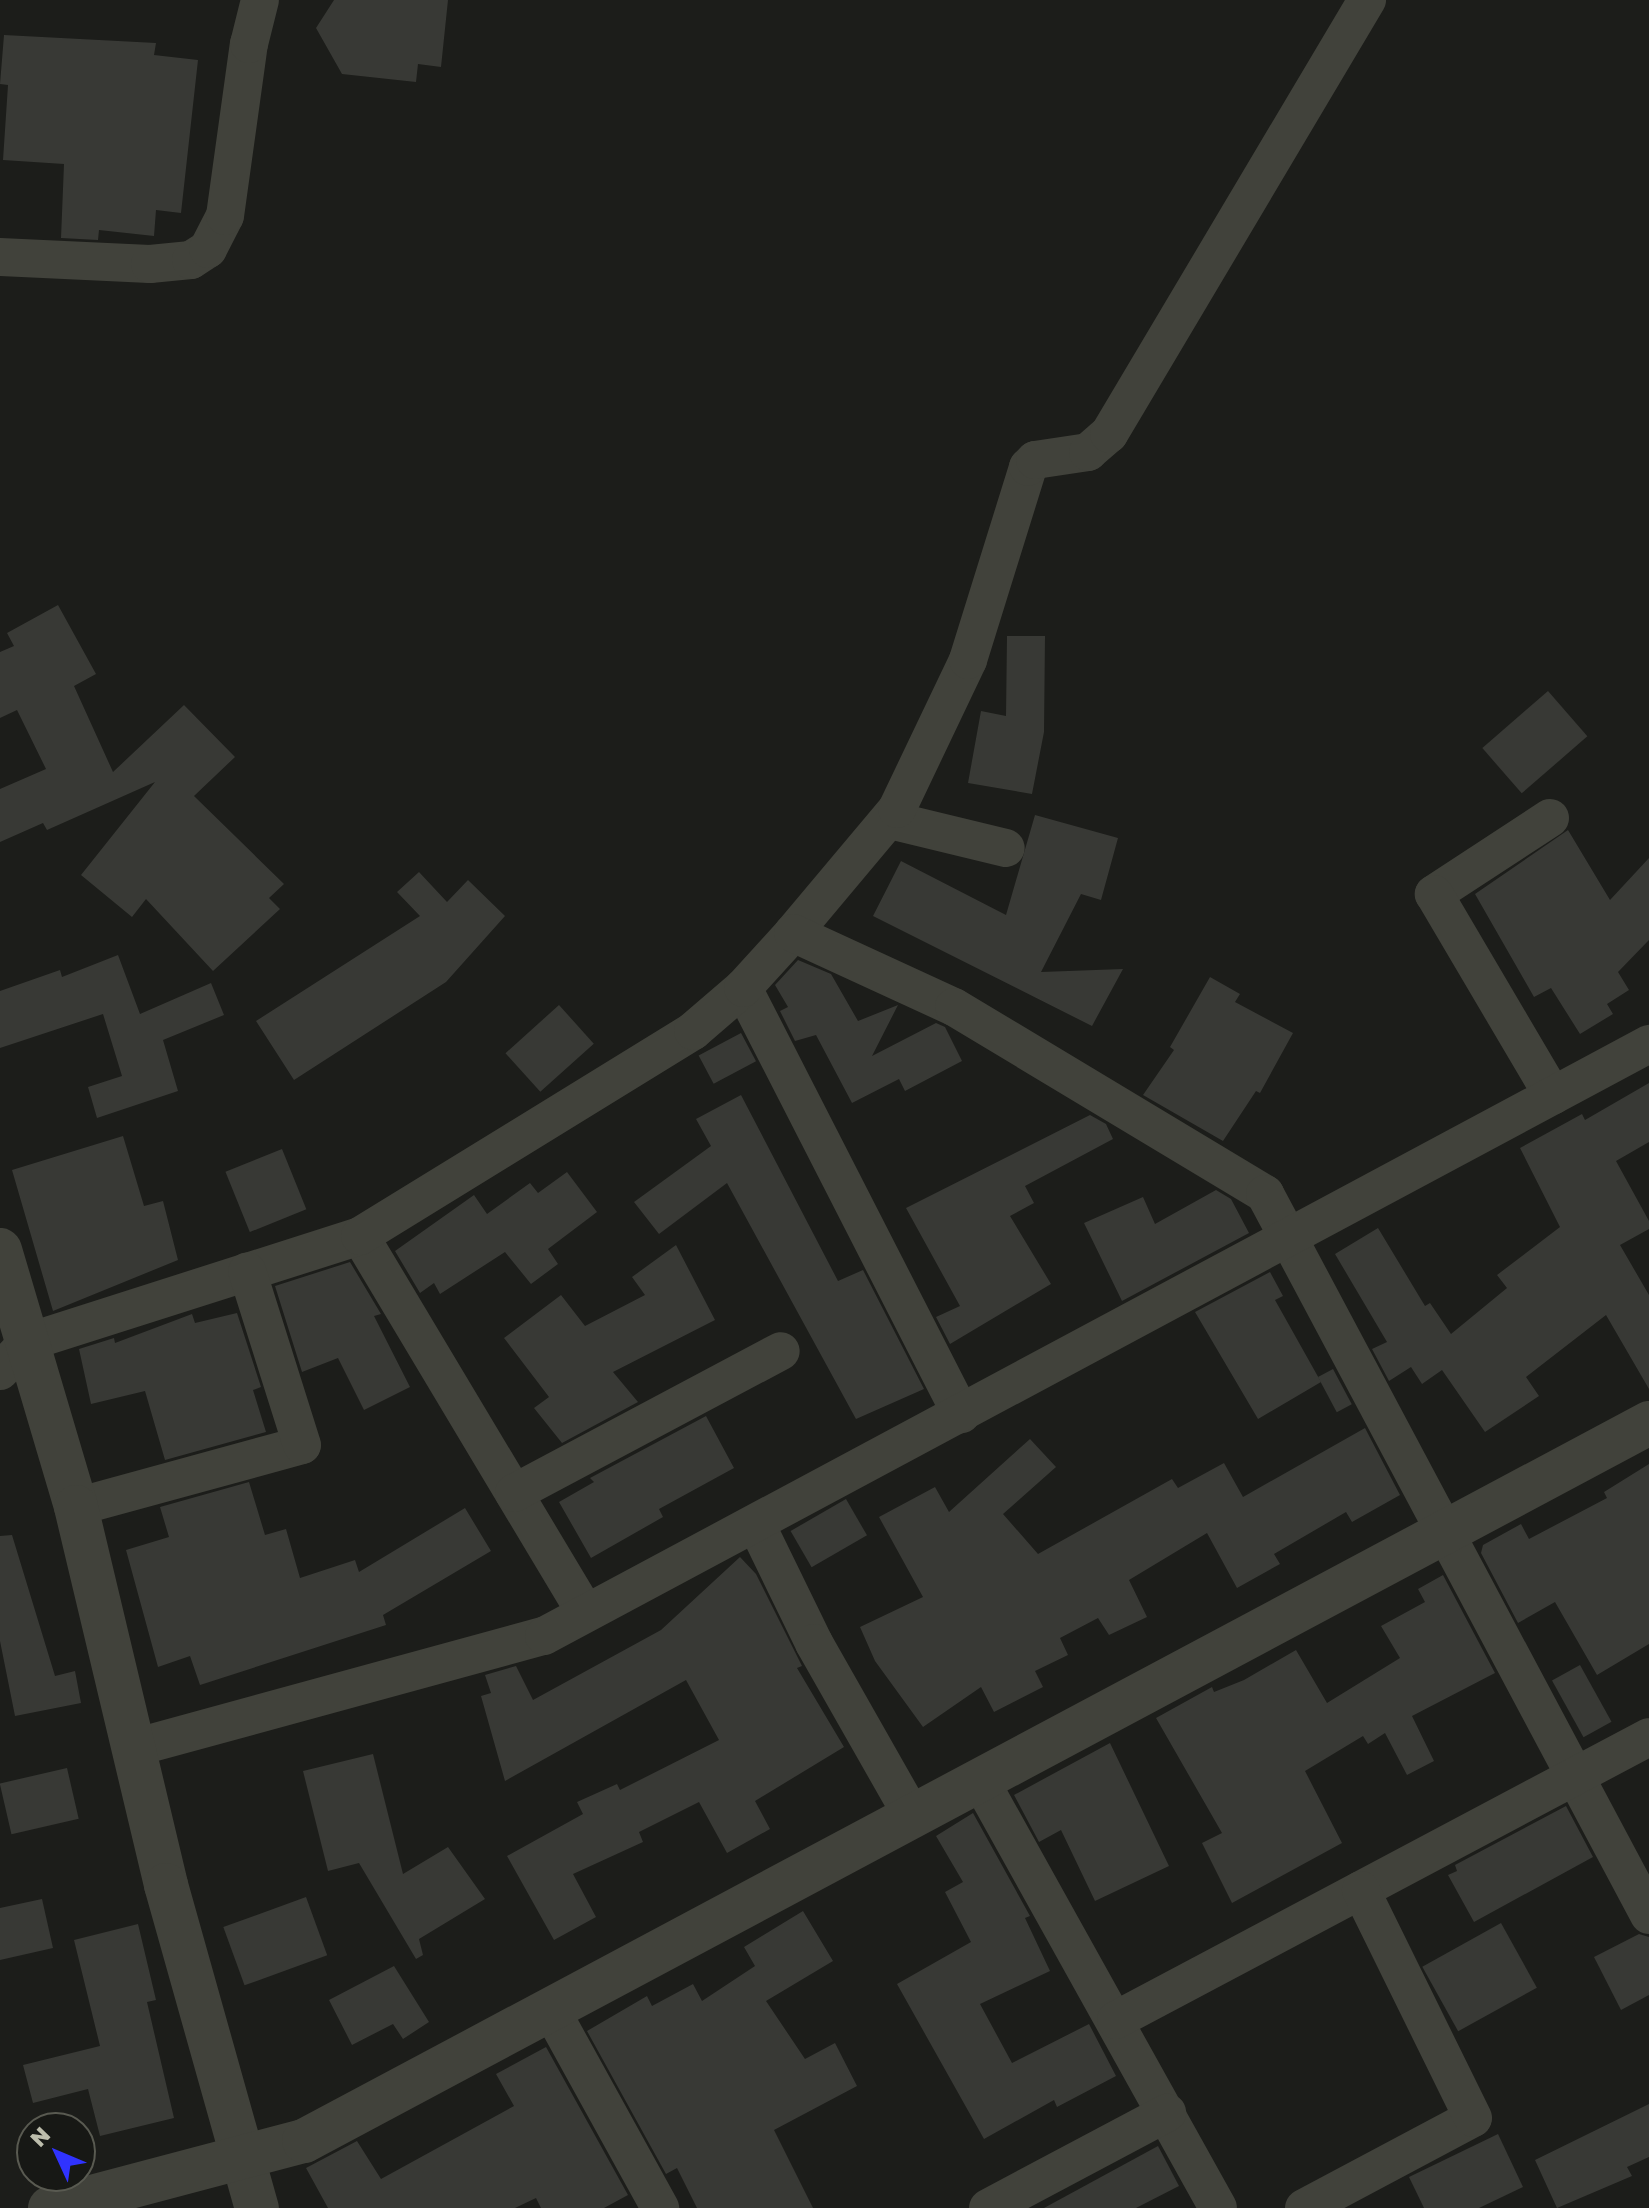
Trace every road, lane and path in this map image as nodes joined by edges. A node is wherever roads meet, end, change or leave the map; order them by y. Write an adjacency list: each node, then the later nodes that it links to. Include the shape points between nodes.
1 (260, 0): 3 (street, via 225,216 208,249 191,260 150,264)
2 (1367, 0): 5 (street, via 1109,434 1088,452 1035,460 1028,467 968,660)
3 (0, 257)
4 (1550, 818): 10 (street, via 1434,894)
5 (890, 820): 6 (street); 7 (street)
6 (1006, 848)
7 (793, 933): 8 (street); 12 (street, via 954,1007 1265,1194)
8 (743, 988): 11 (street, via 693,1031 627,1076); 17 (street)
9 (1649, 1044): 10 (street)
10 (1553, 1096): 12 (street)
11 (360, 1236): 14 (street); 19 (street)
12 (1290, 1239): 17 (street); 22 (street)
13 (0, 1250): 16 (street)
14 (247, 1271): 16 (street); 20 (street, via 302,1445)
15 (781, 1351): 19 (street)
16 (14, 1356): 20 (street)
17 (961, 1414): 21 (street)
18 (1649, 1423): 22 (street)
19 (514, 1493): 23 (street)
20 (76, 1507): 25 (street)
21 (756, 1524): 23 (street); 28 (street, via 821,1656)
22 (1445, 1532): 26 (street); 27 (street)
23 (585, 1612): 25 (street, via 544,1636)
24 (1649, 1737): 26 (street)
25 (137, 1747): 34 (street, via 166,1885)
26 (1577, 1778): 29 (street); 30 (street)
27 (981, 1782): 28 (street); 32 (street)
28 (913, 1817): 31 (street)
29 (1361, 1890): 32 (street); 40 (street, via 1473,2118)
30 (1649, 1915)
31 (552, 2012): 34 (street, via 304,2141); 37 (street)
32 (1116, 2020): 33 (street)
33 (1167, 2113): 38 (street); 39 (street)
34 (240, 2162): 35 (street); 36 (street)
35 (50, 2208)
36 (257, 2208)
37 (660, 2208)
38 (988, 2208)
39 (1218, 2208)
40 (1304, 2208)

